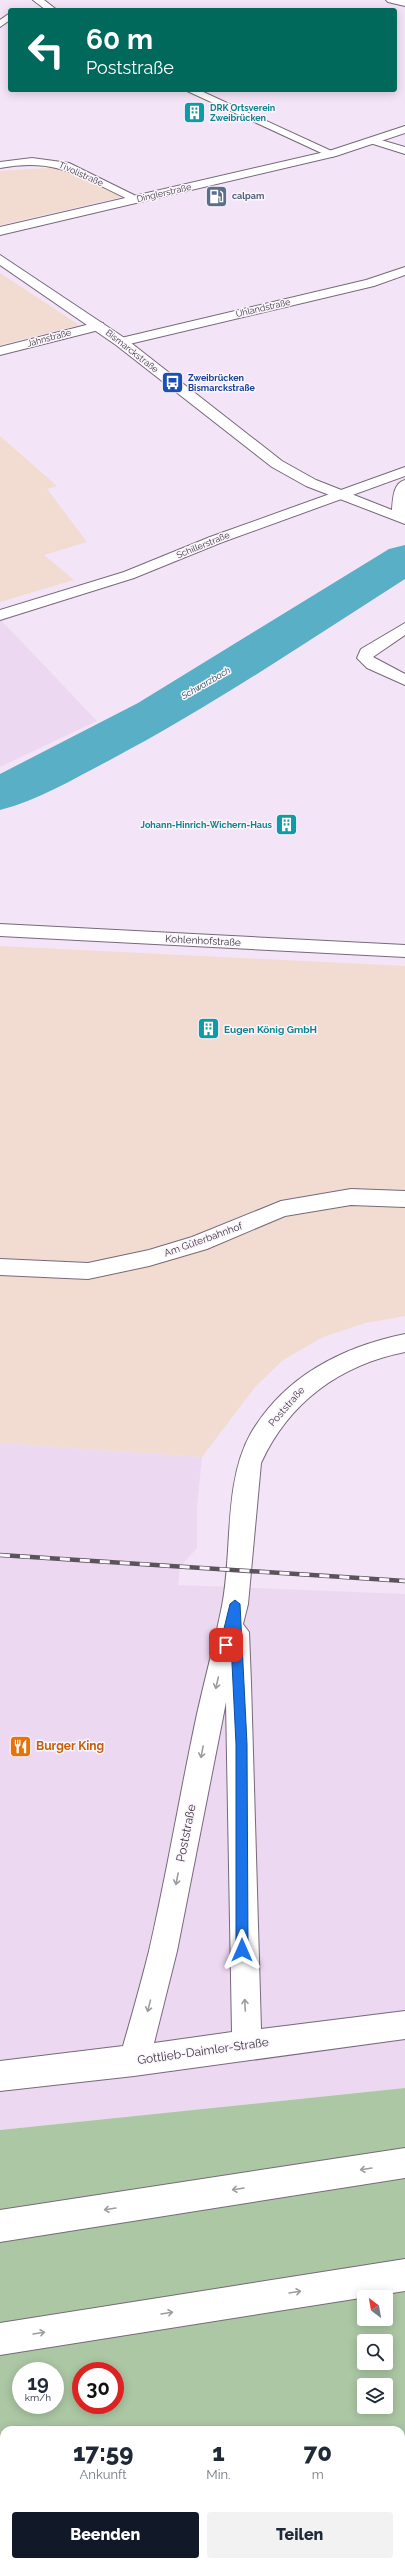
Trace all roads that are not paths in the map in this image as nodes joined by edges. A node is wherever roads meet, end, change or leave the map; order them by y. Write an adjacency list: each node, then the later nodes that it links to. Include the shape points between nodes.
1 (38, 0): 4 (main road)
2 (390, 0): 3 (main road)
3 (405, 3)
4 (49, 8)
5 (8, 16): 6 (lane)
6 (0, 24)
7 (194, 92): 11 (main road)
8 (405, 129): 9 (main road, Dinglerstraße)
9 (374, 141): 10 (main road); 11 (main road, Dinglerstraße)
10 (405, 151)
11 (332, 154): 13 (main road, Dinglerstraße)
12 (0, 165): 13 (main road, Tivolistraße, via 26,160 65,164)
13 (136, 200): 14 (main road, Dinglerstraße)
14 (0, 231)
15 (0, 259): 17 (main road, Bismarckstraße)
16 (405, 271): 18 (main road, Uhlandstraße, via 370,283)
17 (98, 326): 18 (main road, Bismarckstraße); 19 (main road, Jahnstraße)
18 (121, 342): 22 (main road, Bismarckstraße, via 277,464 312,483)
19 (0, 351)
20 (405, 471): 22 (main road, Schillerstraße)
21 (405, 484): 23 (main road, via 400,497)
22 (343, 495): 23 (main road, Bismarckstraße); 24 (main road, Schillerstraße, via 236,532 129,575)
23 (403, 519)
24 (0, 615)
25 (405, 628): 26 (main road, via 367,652 365,658)
26 (405, 680)
27 (0, 930): 28 (main road, Kohlenhofstraße)
28 (405, 951)
29 (405, 1199): 30 (main road, Am Güterbahnhof, via 352,1197 281,1209 192,1245 149,1258 88,1271)
30 (0, 1267)
31 (405, 1343): 32 (main road, Poststraße, via 364,1353 319,1374 304,1385 283,1407 256,1444 249,1463)
32 (235, 1604): 34 (main road, Poststraße, one-way to 32, via 242,1950 241,1744); 35 (main road, Poststraße, one-way to 35, via 210,1714 163,1951)
33 (405, 2025): 34 (main road, Gottlieb-Daimler-Straße)
34 (247, 2044): 35 (main road, Gottlieb-Daimler-Straße)
35 (134, 2061): 36 (main road, Gottlieb-Daimler-Straße)
36 (0, 2076)
37 (405, 2163): 38 (main road, one-way to 38)
38 (0, 2226)
39 (405, 2275): 40 (main road, one-way to 39)
40 (0, 2339)

